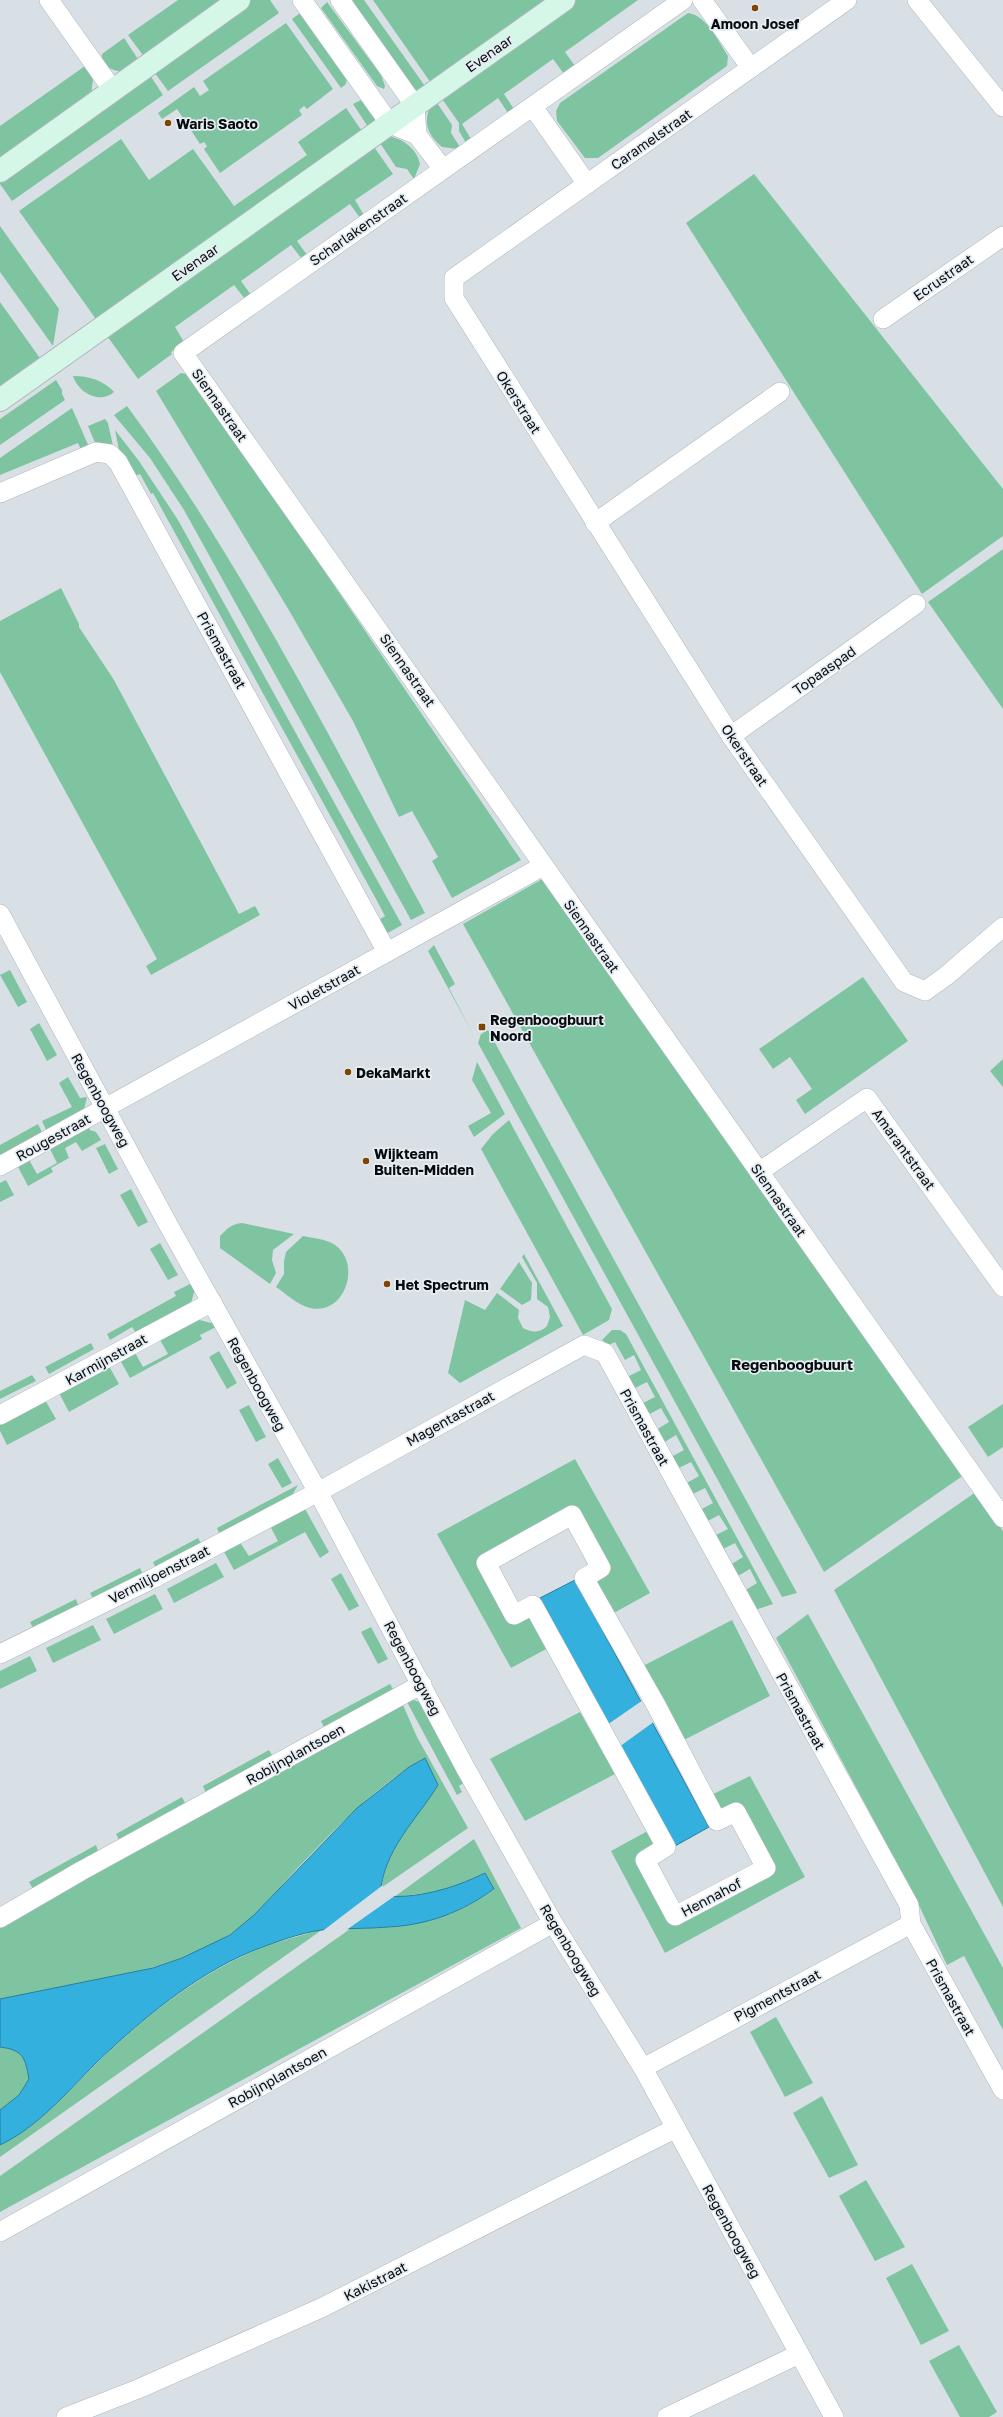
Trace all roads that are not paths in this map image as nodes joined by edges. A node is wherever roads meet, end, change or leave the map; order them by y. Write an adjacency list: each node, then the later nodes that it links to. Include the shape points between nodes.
1 (49, 0): 11 (street)
2 (239, 0): 11 (main road)
3 (302, 0): 15 (street)
4 (340, 0): 12 (street)
5 (564, 0): 12 (main road, Evenaar)
6 (683, 0): 13 (street, Scharlakenstraat)
7 (702, 0): 10 (street)
8 (847, 0): 10 (street, Caramelstraat)
9 (917, 0): 14 (street)
10 (751, 68): 19 (street, Caramelstraat)
11 (112, 89): 18 (main road)
12 (415, 106): 15 (main road, Evenaar); 16 (street)
13 (533, 107): 17 (street, Scharlakenstraat); 19 (street)
14 (1003, 108)
15 (390, 124): 16 (street); 25 (main road, Evenaar)
16 (417, 135): 17 (street)
17 (443, 169): 23 (street, Scharlakenstraat)
18 (0, 171)
19 (587, 184): 21 (street, Caramelstraat)
20 (1003, 236): 22 (street, Ecrustraat)
21 (454, 278): 27 (street, Okerstraat, via 454,298)
22 (883, 319)
23 (183, 352): 30 (street, Siennastraat)
24 (780, 392): 27 (street)
25 (0, 400)
26 (0, 493): 33 (street, Prismastraat, via 96,452 110,454 118,462)
27 (595, 522): 29 (street, Okerstraat)
28 (916, 604): 29 (street, Topaaspad)
29 (731, 736): 32 (street, Okerstraat, via 904,982 925,991)
30 (544, 866): 33 (street, Violetstraat); 36 (street, Siennastraat)
31 (0, 914): 34 (street, Regenboogweg)
32 (1003, 927)
33 (388, 952): 34 (street, Violetstraat)
34 (106, 1108): 35 (street, Rougestraat); 38 (street, Regenboogweg)
35 (0, 1166)
36 (759, 1172): 37 (street, Amarantstraat, via 867,1098); 42 (street, Siennastraat)
37 (1003, 1287)
38 (212, 1302): 40 (street, Karmijnstraat); 41 (street, Regenboogweg)
39 (584, 1345): 41 (street, Magentastraat); 48 (street, Prismastraat, via 605,1353 908,1905)
40 (0, 1415)
41 (318, 1492): 44 (street, Vermiljoenstraat, via 154,1578); 45 (street, Regenboogweg)
42 (1003, 1518)
43 (538, 1534): 43 (street, Hennahof, via 486,1563 514,1614 533,1605 666,1847 645,1860 675,1916 766,1868 736,1812 717,1821 656,1705 584,1578 601,1568 572,1515)
44 (0, 1654)
45 (422, 1684): 46 (street, Robijnplantsoen); 47 (street, Regenboogweg, via 466,1769)
46 (0, 1918)
47 (553, 1923): 49 (street, Regenboogweg); 52 (street, Robijnplantsoen)
48 (911, 1924): 49 (street, Pigmentstraat); 50 (street, Prismastraat)
49 (643, 2068): 51 (street, Regenboogweg)
50 (1003, 2090)
51 (676, 2128): 53 (street, Regenboogweg); 54 (street, Kakistraat, via 321,2308 138,2389)
52 (0, 2232)
53 (800, 2354): 55 (street); 56 (street, Regenboogweg)
54 (66, 2417)
55 (667, 2417)
56 (834, 2417)

